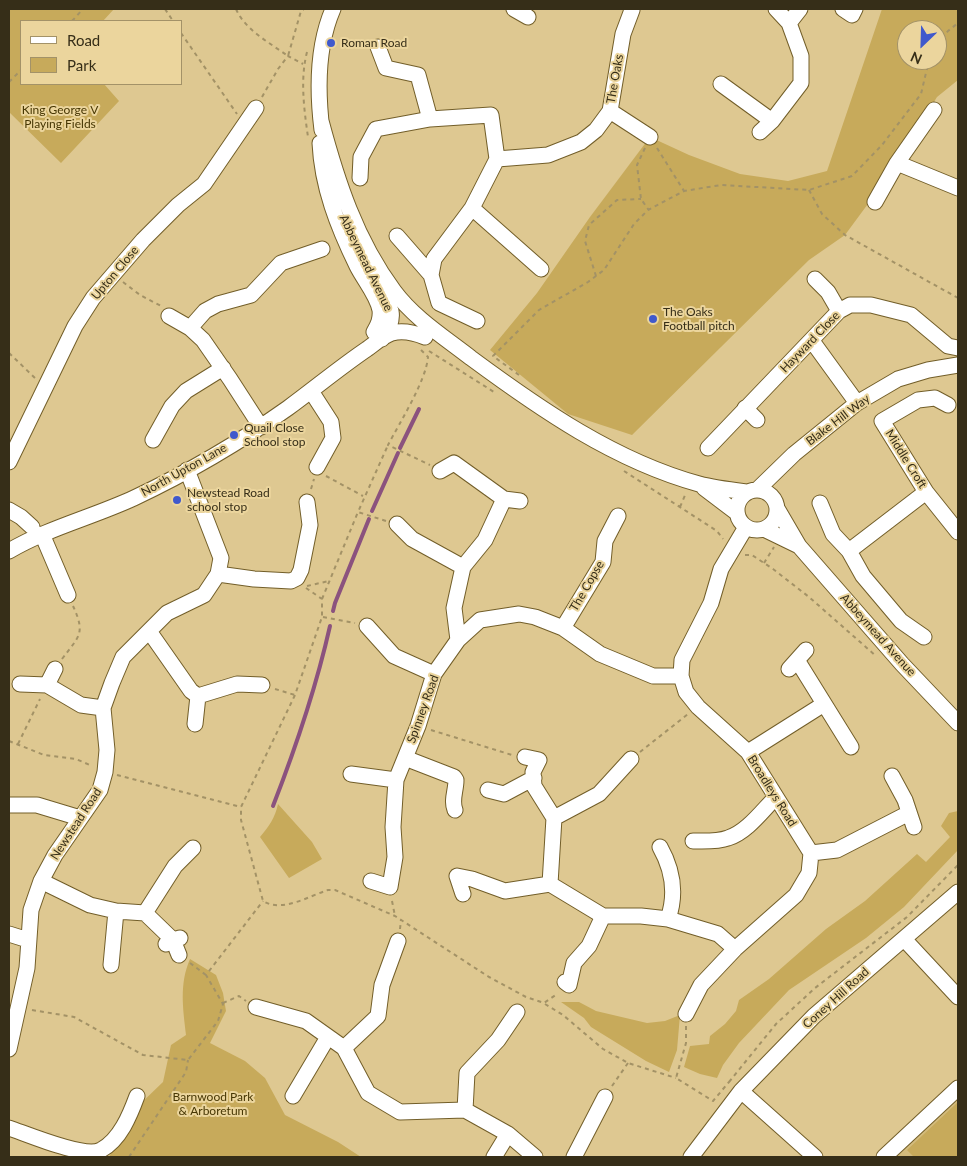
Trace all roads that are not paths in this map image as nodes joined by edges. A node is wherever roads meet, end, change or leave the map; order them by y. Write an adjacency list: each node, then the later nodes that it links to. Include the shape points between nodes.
1 (333, 9): 16 (street, Abbeymead Avenue, via 324,36 321,62)
2 (514, 9): 8 (street)
3 (632, 9): 14 (street, The Oaks, via 623,34)
4 (776, 9): 9 (street)
5 (800, 9): 9 (street)
6 (843, 9): 7 (street, via 852,15)
7 (855, 9)
8 (528, 17)
9 (789, 23): 17 (street, via 802,56 801,83)
10 (378, 47): 15 (street, via 386,68 418,75)
11 (722, 84): 17 (street)
12 (256, 108): 51 (street, Upton Close, via 204,184 129,254 93,298 75,326)
13 (934, 110): 21 (street)
14 (610, 111): 19 (street); 20 (street, The Oaks, via 596,130 581,142 548,155)
15 (430, 119): 20 (street, via 492,115); 22 (street, via 376,129 361,158)
16 (321, 121): 31 (street, Abbeymead Avenue, via 320,154 328,196 346,244); 34 (street, Abbeymead Avenue, via 334,195); 37 (street, Abbeymead Avenue, via 340,188 364,242 394,291)
17 (772, 121): 18 (street)
18 (760, 132)
19 (650, 137)
20 (497, 159): 25 (street)
21 (896, 164): 23 (street); 24 (street)
22 (360, 178)
23 (958, 188)
24 (875, 202)
25 (472, 208): 28 (street); 29 (street, via 434,259)
26 (397, 236): 29 (street)
27 (322, 249): 36 (street, via 281,263 251,295 204,311)
28 (541, 269)
29 (431, 275): 35 (street, via 439,302)
30 (815, 280): 32 (street, via 828,292)
31 (376, 300): 34 (street, Abbeymead Avenue); 38 (street, Abbeymead Avenue, via 380,314)
32 (839, 311): 39 (street, Hayward Close); 40 (street, Hayward Close, via 850,304 872,300 911,315 948,346)
33 (169, 316): 36 (street)
34 (392, 317): 37 (street, Abbeymead Avenue, via 414,318); 38 (street, Abbeymead Avenue, via 390,325)
35 (478, 321)
36 (190, 328): 42 (street)
37 (428, 332): 38 (street, Abbeymead Avenue); 56 (street, Abbeymead Avenue, via 524,396 608,446 642,463)
38 (378, 336): 43 (street, North Upton Lane)
39 (812, 342): 44 (street); 46 (street, Hayward Close)
40 (958, 348)
41 (958, 365): 44 (street, Blake Hill Way, via 898,379)
42 (223, 368): 48 (street); 49 (street, via 186,391 172,406)
43 (311, 392): 48 (street, North Upton Lane); 52 (street, via 331,422 333,438)
44 (857, 403): 53 (street, Blake Hill Way)
45 (948, 405): 58 (street, Middle Croft, via 935,398 918,400 876,422)
46 (745, 408): 47 (street); 50 (street, Hayward Close)
47 (757, 420)
48 (261, 427): 55 (street, North Upton Lane)
49 (152, 440)
50 (708, 448)
51 (9, 462)
52 (317, 467)
53 (780, 468): 57 (street, Blake Hill Way); 63 (street)
54 (437, 469): 59 (street, via 454,457)
55 (187, 470): 70 (street, North Upton Lane, via 134,498); 76 (street, via 220,558)
56 (699, 484): 57 (street, Abbeymead Avenue); 65 (street, Abbeymead Avenue)
57 (752, 491): 63 (street, via 766,491); 65 (street, via 739,501)
58 (926, 492): 71 (street, Middle Croft); 74 (street)
59 (504, 499): 60 (street); 75 (street, via 485,540)
60 (520, 501)
61 (307, 502): 76 (street, via 315,524 301,570 301,583)
62 (820, 503): 74 (street, via 833,534)
63 (777, 507): 69 (street, via 774,522); 72 (street, Abbeymead Avenue)
64 (9, 510): 70 (street)
65 (737, 513): 68 (street)
66 (618, 516): 79 (street, The Copse, via 606,541 608,564)
67 (397, 524): 75 (street, via 408,545)
68 (746, 527): 69 (street); 86 (street, via 721,569 711,603 682,660)
69 (764, 529): 72 (street, Abbeymead Avenue)
70 (37, 531): 73 (street, North Upton Lane); 77 (street)
71 (958, 532)
72 (799, 546): 93 (street, Abbeymead Avenue, via 902,664)
73 (9, 551)
74 (849, 552): 81 (street, via 863,576 901,621)
75 (463, 566): 82 (street, via 454,608)
76 (218, 574): 80 (street, Newstead Road, via 204,595 167,613)
77 (68, 594)
78 (367, 626): 85 (street, via 394,656)
79 (563, 628): 82 (street, Spinney Road, via 519,614 480,620); 86 (street, Spinney Road, via 600,654 653,676)
80 (149, 631): 90 (street, via 191,691); 92 (street, Newstead Road, via 123,657)
81 (924, 637)
82 (458, 640): 85 (street, Spinney Road)
83 (798, 660): 91 (street)
84 (55, 669): 89 (street)
85 (434, 674): 98 (street, Spinney Road)
86 (681, 676): 96 (street, Broadleys Road, via 686,692 698,707)
87 (20, 684): 89 (street)
88 (262, 685): 90 (street, via 237,684)
89 (47, 686): 92 (street, via 81,705)
90 (198, 696): 94 (street)
91 (824, 704): 95 (street); 96 (street)
92 (103, 708): 108 (street, Newstead Road, via 106,772 100,790)
93 (958, 722)
94 (195, 724)
95 (851, 746)
96 (748, 752): 105 (street, Broadleys Road)
97 (525, 757): 102 (street, via 539,760 533,772)
98 (405, 758): 103 (street, Spinney Road); 107 (street, via 454,777)
99 (631, 759): 109 (street, via 599,794)
100 (351, 773): 103 (street)
101 (892, 776): 113 (street, via 909,813 837,850)
102 (534, 778): 104 (street, via 504,794); 109 (street, via 534,786)
103 (396, 780): 115 (street, Spinney Road, via 395,857 390,887)
104 (488, 790)
105 (776, 797): 110 (street, via 730,838); 113 (street, Broadleys Road)
106 (9, 805): 108 (street, via 37,805)
107 (455, 810)
108 (80, 818): 114 (street, Newstead Road)
109 (554, 818): 116 (street)
110 (693, 841)
111 (660, 847): 122 (street, via 671,871 673,896)
112 (193, 848): 120 (street, via 175,866)
113 (811, 853): 127 (street, via 809,873 796,895)
114 (41, 881): 119 (street, via 90,905); 125 (street, Newstead Road, via 31,910)
115 (371, 881)
116 (550, 884): 118 (street, via 505,891 457,876); 121 (street)
117 (958, 892): 124 (street, Coney Hill Road)
118 (463, 894)
119 (116, 911): 120 (street); 129 (street)
120 (145, 913): 128 (street, via 173,941)
121 (604, 916): 122 (street); 130 (street, via 589,946 574,963)
122 (668, 919): 127 (street, via 718,934)
123 (9, 934): 125 (street)
124 (904, 939): 131 (street); 138 (street, Coney Hill Road)
125 (28, 940): 136 (street, Newstead Road, via 27,968)
126 (398, 941): 137 (street, via 382,985 378,1016)
127 (734, 949): 134 (street, via 701,985)
128 (179, 955)
129 (110, 965)
130 (567, 983)
131 (958, 998)
132 (256, 1007): 135 (street, via 306,1020)
133 (517, 1012): 143 (street, via 498,1040 467,1073)
134 (686, 1014)
135 (328, 1037): 137 (street); 141 (street)
136 (9, 1048)
137 (344, 1048): 143 (street, via 368,1093 400,1112)
138 (735, 1086): 149 (street, Coney Hill Road, via 724,1113); 150 (street)
139 (958, 1088): 151 (street)
140 (137, 1096): 144 (street, via 115,1140 101,1151 74,1150)
141 (293, 1096)
142 (605, 1097): 148 (street)
143 (465, 1110): 145 (street)
144 (9, 1128)
145 (508, 1134): 146 (street); 147 (street)
146 (494, 1157)
147 (534, 1157)
148 (574, 1157)
149 (691, 1157)
150 (814, 1157)
151 (884, 1157)

